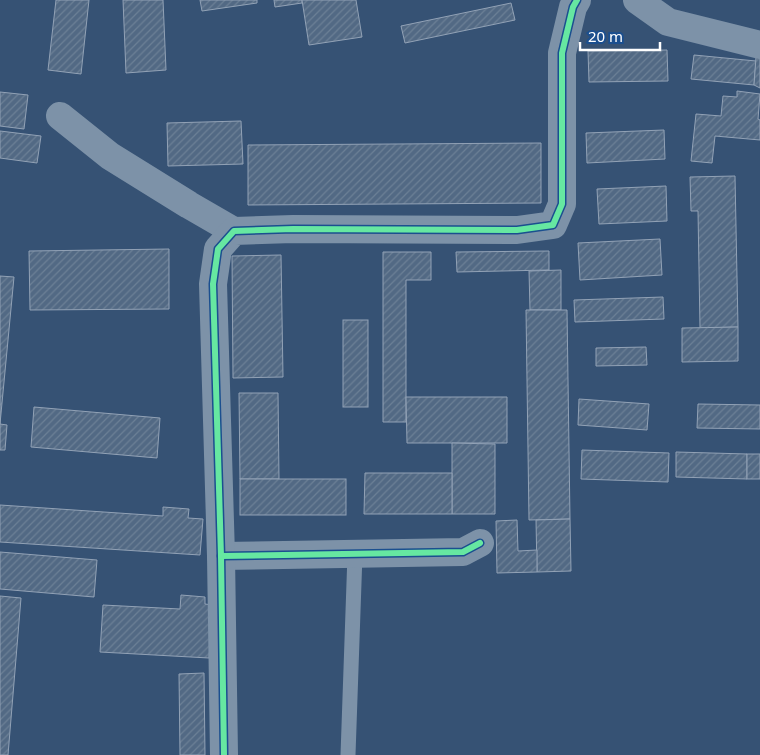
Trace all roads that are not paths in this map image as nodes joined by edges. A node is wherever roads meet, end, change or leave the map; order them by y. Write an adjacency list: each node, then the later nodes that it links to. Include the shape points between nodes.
1 (577, 0): 5 (street, via 562,53 562,204 553,225 516,230)
2 (637, 0): 3 (street, via 668,22)
3 (760, 45)
4 (60, 116): 5 (street, via 110,156)
5 (234, 231): 8 (street, via 218,249 214,284)
6 (480, 543): 7 (street, via 463,552)
7 (355, 554): 8 (street); 10 (lane)
8 (221, 556): 9 (street)
9 (224, 755)
10 (348, 755)

